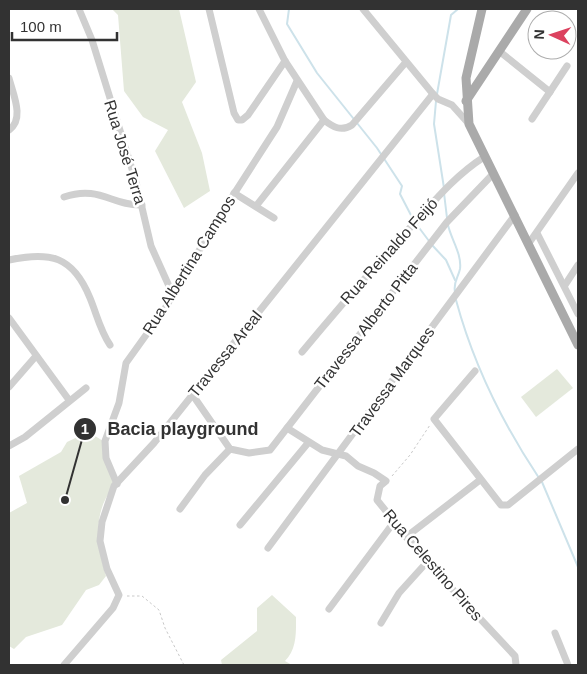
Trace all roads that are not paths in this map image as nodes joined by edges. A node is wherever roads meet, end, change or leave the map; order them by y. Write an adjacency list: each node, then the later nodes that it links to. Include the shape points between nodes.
1 (79, 9): 25 (street, Rua José Terra, via 92,40)
2 (209, 9): 8 (street, via 238,120 248,115)
3 (259, 9): 8 (street)
4 (363, 9): 9 (street)
5 (482, 9): 15 (main road, via 469,61)
6 (527, 9): 7 (main road)
7 (499, 52): 13 (street); 15 (main road)
8 (285, 61): 12 (street)
9 (406, 62): 14 (street); 17 (street, via 352,125 337,128)
10 (568, 66): 13 (street)
11 (9, 78): 19 (street, via 17,113 14,126)
12 (297, 81): 17 (street); 23 (street, Rua Albertina Campos, via 278,127)
13 (550, 92): 16 (street)
14 (435, 96): 18 (street, via 452,105); 44 (street, Travessa Areal)
15 (466, 101): 18 (main road)
16 (532, 119)
17 (324, 120): 26 (street)
18 (469, 124): 20 (main road)
19 (9, 130)
20 (484, 157): 22 (main road); 39 (street, Rua Reinaldo Feijó, via 443,190)
21 (578, 173): 29 (street)
22 (493, 174): 27 (main road); 46 (street, Travessa Alberto Pitta, via 447,222)
23 (234, 193): 26 (street); 34 (street, Rua Albertina Campos)
24 (64, 197): 25 (street, via 92,193)
25 (142, 205): 34 (street, Rua José Terra, via 154,254)
26 (256, 206): 28 (street)
27 (515, 215): 30 (main road); 51 (street, Travessa Marques)
28 (274, 218)
29 (537, 233): 30 (street); 33 (street)
30 (529, 243): 38 (main road)
31 (9, 260): 37 (street, via 33,256 57,258 71,268 90,298 98,324)
32 (578, 265): 33 (street)
33 (565, 285): 35 (street)
34 (173, 295): 53 (street, Rua Albertina Campos, via 130,357 123,375 119,403 105,448)
35 (578, 314)
36 (9, 318): 40 (street)
37 (110, 345)
38 (578, 345)
39 (302, 352)
40 (36, 356): 42 (street); 45 (street)
41 (475, 371): 52 (street, via 434,419)
42 (9, 387)
43 (86, 388): 45 (street)
44 (192, 394): 49 (street); 53 (street, Travessa Areal, via 154,443)
45 (69, 400): 48 (street, via 25,437)
46 (287, 428): 47 (street); 49 (street, Travessa Alberto Pitta, via 270,450 237,452)
47 (308, 443): 51 (street); 56 (street)
48 (9, 446)
49 (230, 449): 54 (street)
50 (578, 449): 52 (street, via 508,505 503,506 495,500)
51 (340, 454): 55 (street, Rua Celestino Pires, via 386,481 380,486 377,500); 58 (street, Travessa Marques)
52 (480, 480): 57 (street)
53 (116, 484): 63 (street, Travessa Areal, via 106,508 100,541 107,569 119,595 112,608)
54 (180, 509)
55 (394, 522): 57 (street, Rua Celestino Pires); 60 (street)
56 (240, 525)
57 (406, 536): 59 (street, Rua Celestino Pires)
58 (268, 548)
59 (427, 562): 61 (street, via 399,593); 64 (street, Rua Celestino Pires, via 510,650)
60 (329, 609)
61 (381, 623)
62 (555, 633): 65 (street)
63 (64, 665)
64 (516, 665)
65 (568, 665)

